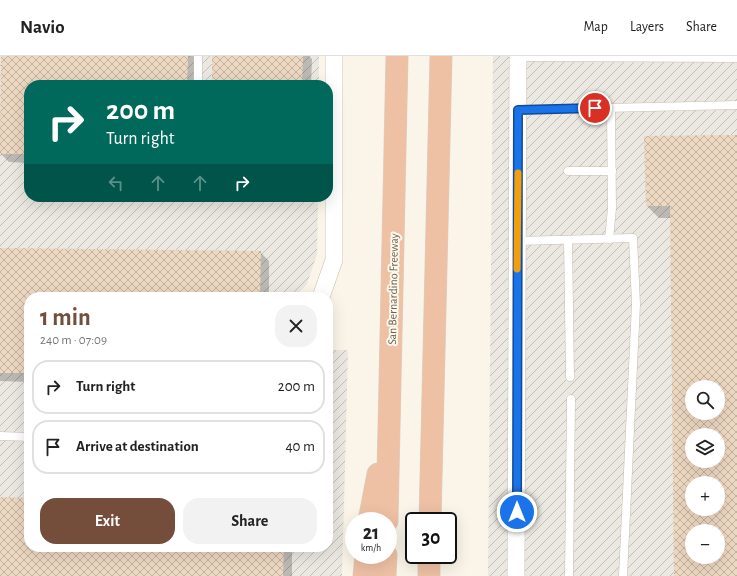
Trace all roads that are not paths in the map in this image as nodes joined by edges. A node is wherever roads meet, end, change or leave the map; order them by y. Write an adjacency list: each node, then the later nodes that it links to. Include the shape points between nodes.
1 (198, 56): 9 (lane)
2 (334, 56): 18 (street, via 334,260)
3 (397, 56): 21 (highway, San Bernardino Freeway)
4 (441, 56): 26 (highway)
5 (518, 57): 6 (lane); 12 (street)
6 (568, 57): 7 (lane)
7 (604, 57): 8 (lane)
8 (737, 58)
9 (198, 80)
10 (737, 105): 11 (lane)
11 (611, 108): 12 (lane); 14 (lane)
12 (518, 110): 17 (street)
13 (568, 171): 14 (lane)
14 (612, 171): 15 (lane)
15 (609, 239): 16 (lane); 35 (lane, via 633,238 636,304)
16 (568, 240): 17 (lane); 19 (lane)
17 (518, 241): 33 (street)
18 (323, 292)
19 (570, 377)
20 (570, 399): 34 (lane)
21 (390, 412): 24 (highway); 25 (highway, San Bernardino Freeway)
22 (0, 436): 23 (lane)
23 (24, 437)
24 (371, 512)
25 (387, 512)
26 (430, 512)
27 (365, 564): 30 (highway)
28 (386, 564): 31 (highway)
29 (430, 564): 32 (highway)
30 (364, 576)
31 (385, 576)
32 (429, 576)
33 (516, 576)
34 (569, 576)
35 (623, 576)

